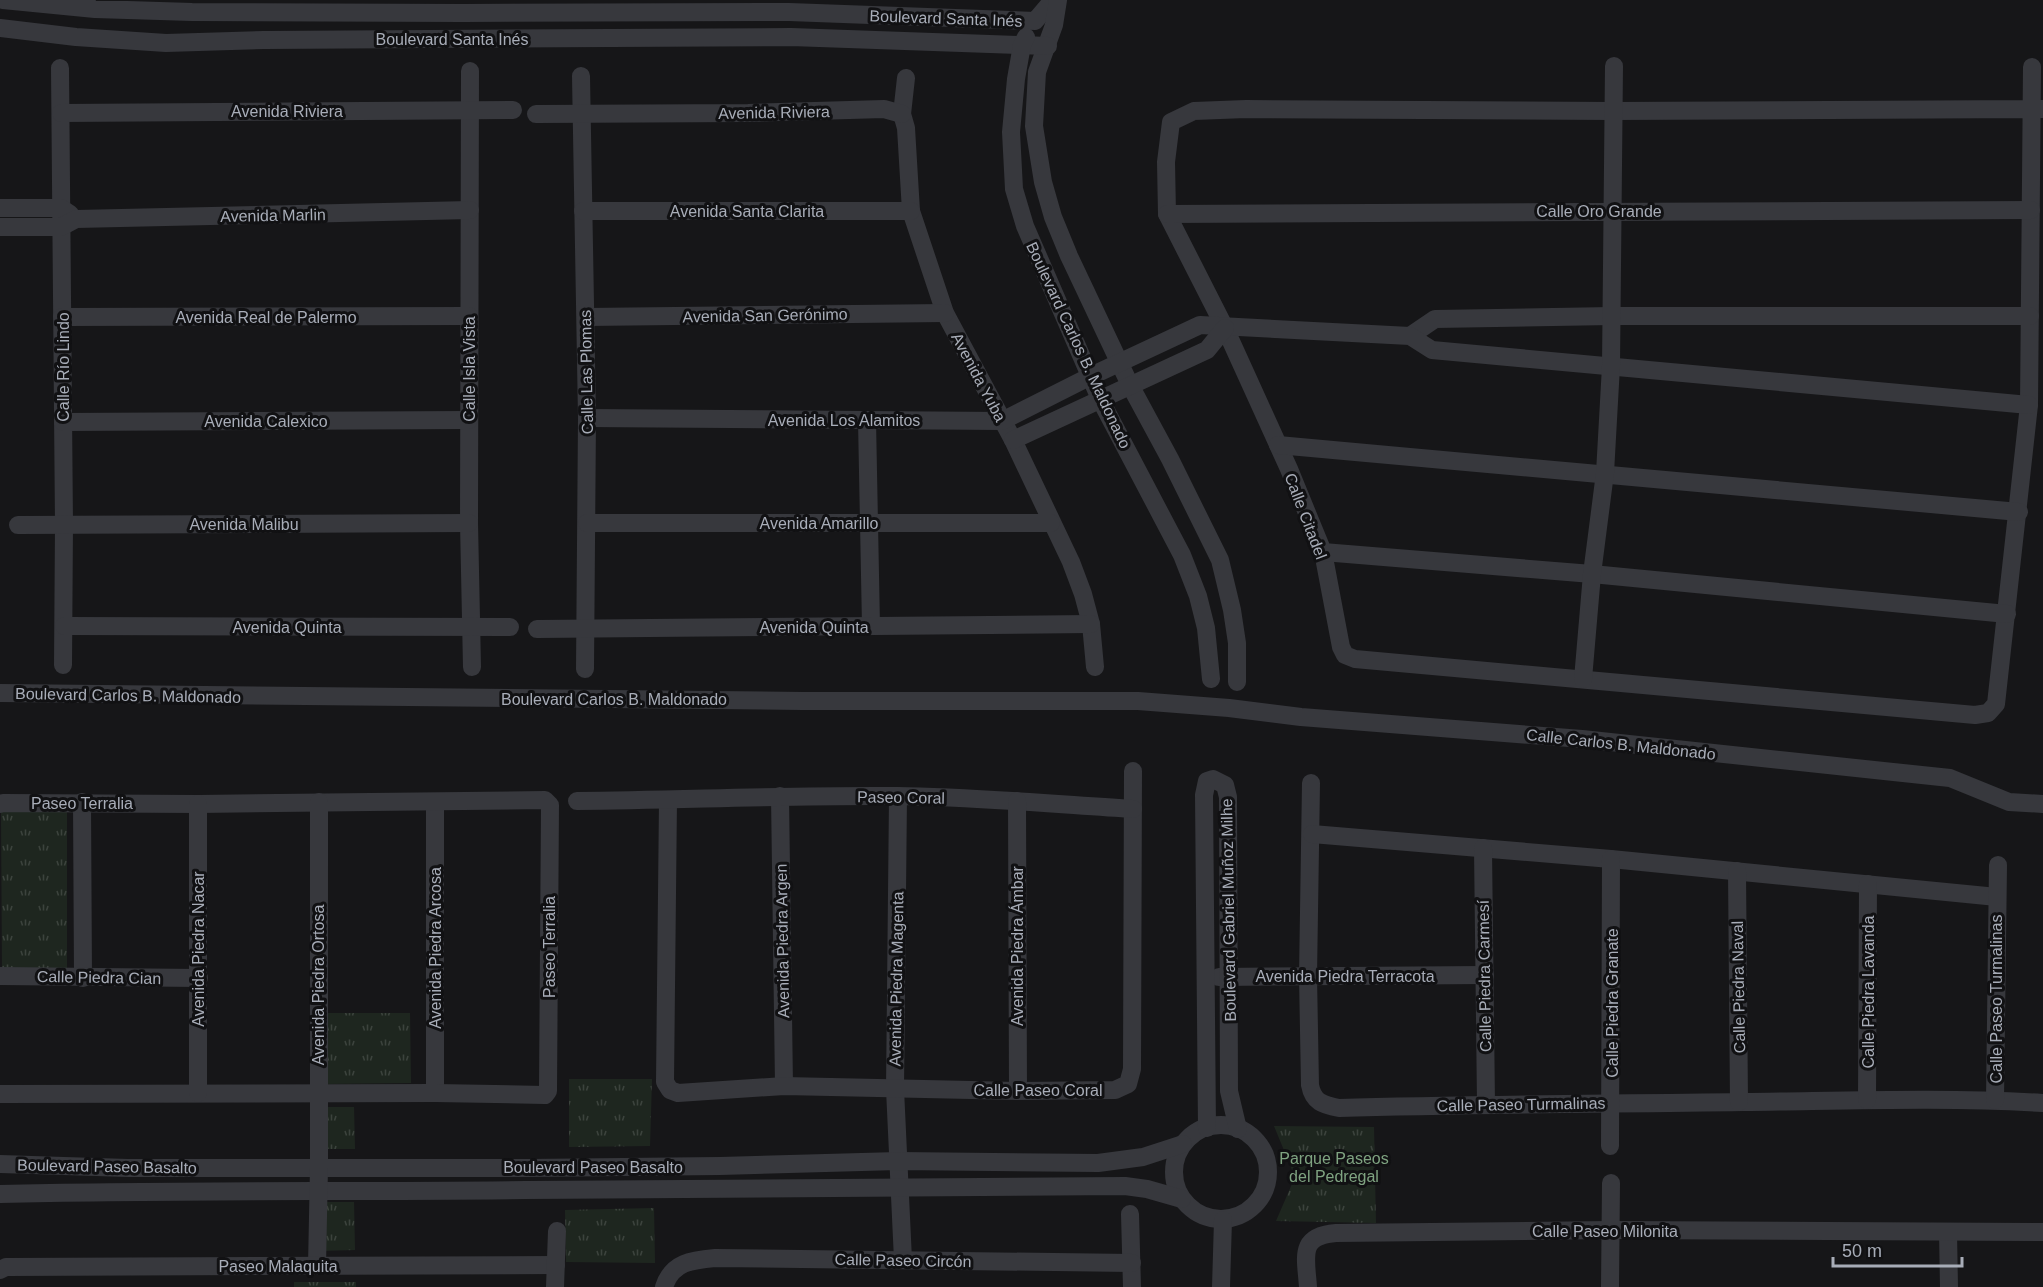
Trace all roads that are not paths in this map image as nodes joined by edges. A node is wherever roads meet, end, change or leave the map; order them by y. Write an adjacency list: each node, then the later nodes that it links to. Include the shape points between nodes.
1 (3, 0): 4 (street, Boulevard Santa Inés, via 95,9 192,12 789,12)
2 (1053, 0): 4 (street, Boulevard Santa Inés)
3 (1058, 0): 5 (street, Boulevard Carlos B. Maldonado)
4 (1035, 21): 5 (street); 7 (street, Boulevard Carlos B. Maldonado)
5 (1054, 25): 8 (street, Boulevard Carlos B. Maldonado)
6 (0, 28): 7 (street, Boulevard Santa Inés, via 166,43 791,37)
7 (1022, 45): 8 (street, Boulevard Santa Inés); 45 (street, Boulevard Carlos B. Maldonado, via 1011,132 1014,189 1042,268)
8 (1048, 46): 43 (street, Boulevard Carlos B. Maldonado, via 1038,72 1034,126 1043,183 1069,256)
9 (1614, 66): 18 (street)
10 (2032, 67): 15 (street)
11 (60, 68): 19 (street)
12 (470, 71): 16 (street, Calle Isla Vista)
13 (582, 75): 21 (street, Calle Las Plomas)
14 (906, 78): 22 (street, Avenida Yuba)
15 (2037, 109): 18 (street); 23 (street)
16 (470, 110): 17 (street, Avenida Riviera); 19 (street, Avenida Riviera); 26 (street, Calle Isla Vista)
17 (513, 110)
18 (1614, 111): 30 (street); 31 (street, Calle Citadel, via 1194,111 1171,122 1166,162)
19 (61, 113): 25 (street)
20 (536, 114): 21 (street, Avenida Riviera)
21 (584, 114): 22 (street, Avenida Riviera, via 884,109); 27 (street, Calle Las Plomas)
22 (902, 114): 29 (street, Avenida Yuba)
23 (2037, 178): 28 (street)
24 (0, 208): 25 (street)
25 (61, 208): 32 (street)
26 (470, 210): 32 (street, Avenida Marlin); 36 (street, Calle Isla Vista)
27 (583, 210): 29 (street, Avenida Santa Clarita); 40 (street, Calle Las Plomas)
28 (2031, 210): 30 (street, Calle Oro Grande); 34 (street)
29 (911, 211): 35 (street, Avenida Yuba)
30 (1613, 211): 31 (street, Calle Oro Grande); 37 (street)
31 (1167, 214): 41 (street, Calle Citadel)
32 (69, 223): 33 (street, Avenida Marlin); 39 (street, Calle Río Lindo)
33 (0, 227)
34 (2037, 283): 38 (street)
35 (945, 313): 40 (street, Avenida San Gerónimo); 53 (street, Avenida Yuba)
36 (469, 316): 39 (street, Avenida Real de Palermo); 51 (street, Calle Isla Vista)
37 (1612, 316): 38 (street); 42 (street, via 1435,319); 44 (street)
38 (2030, 316): 46 (street)
39 (62, 317): 54 (street, Calle Río Lindo)
40 (586, 317): 50 (street, Calle Las Plomas)
41 (1225, 328): 42 (street, Avenida Los Alamitos); 43 (street, Avenida Los Alamitos, via 1200,325); 47 (street, via 1208,350); 56 (street, Calle Citadel)
42 (1410, 336): 44 (street, via 1432,350)
43 (1120, 363): 45 (street, Avenida Los Alamitos); 47 (street, Boulevard Carlos B. Maldonado)
44 (1611, 366): 49 (street); 57 (street)
45 (1091, 376): 48 (street, Boulevard Carlos B. Maldonado); 53 (street, Avenida Los Alamitos)
46 (2036, 384): 49 (street)
47 (1130, 385): 48 (street); 81 (street, Boulevard Carlos B. Maldonado, via 1220,560 1237,643)
48 (1100, 399): 55 (street); 79 (street, Boulevard Carlos B. Maldonado, via 1182,555 1206,628)
49 (2029, 405): 58 (street)
50 (587, 418): 52 (street, Avenida Los Alamitos); 60 (street, Calle Las Plomas)
51 (469, 420): 54 (street, Avenida Calexico); 59 (street, Calle Isla Vista)
52 (867, 420): 53 (street, Avenida Los Alamitos); 61 (street)
53 (1002, 421): 55 (street, Avenida Yuba)
54 (63, 422): 64 (street, Calle Río Lindo)
55 (1013, 440): 62 (street, Avenida Yuba)
56 (1278, 444): 57 (street); 65 (street, Calle Citadel)
57 (1605, 473): 58 (street); 66 (street)
58 (2019, 512): 67 (street)
59 (469, 523): 64 (street, Avenida Malibu); 71 (street, Calle Isla Vista)
60 (587, 523): 61 (street, Avenida Amarillo); 73 (street, Calle Las Plomas)
61 (869, 523): 62 (street, Avenida Amarillo); 70 (street)
62 (1051, 523): 68 (street, Avenida Yuba, via 1071,562)
63 (18, 525): 64 (street, Avenida Malibu)
64 (64, 525): 69 (street, Calle Río Lindo)
65 (1323, 552): 66 (street); 80 (street, Calle Citadel, via 1345,655)
66 (1592, 574): 67 (street); 80 (street)
67 (2007, 614): 80 (street, via 1996,704 1988,713)
68 (1091, 624): 70 (street, Avenida Quinta); 77 (street, Avenida Yuba)
69 (64, 626): 71 (street, Avenida Quinta); 75 (street, Calle Río Lindo)
70 (871, 626): 73 (street, Avenida Quinta)
71 (473, 627): 72 (street, Avenida Quinta); 76 (street, Calle Isla Vista)
72 (510, 627)
73 (585, 628): 74 (street, Avenida Quinta); 78 (street, Calle Las Plomas)
74 (537, 629)
75 (63, 665)
76 (472, 667)
77 (1095, 667)
78 (585, 669)
79 (1211, 679)
80 (1583, 679)
81 (1237, 682)
82 (0, 693): 83 (street, Boulevard Carlos B. Maldonado, via 1138,701)
83 (1228, 708): 96 (street, Calle Carlos B. Maldonado, via 1582,739 1950,778 2009,802)
84 (1133, 771): 97 (street, Calle Paseo Coral)
85 (1311, 783): 98 (street, Calle Paseo Turmalinas)
86 (780, 796): 87 (street, Paseo Coral); 88 (street, Paseo Coral); 112 (street, Avenida Piedra Argen)
87 (898, 796): 90 (street, Paseo Coral); 113 (street, Avenida Piedra Magenta)
88 (668, 800): 89 (street, Paseo Coral); 112 (street, Calle Paseo Coral, via 665,1082 678,1093)
89 (577, 801)
90 (1017, 801): 97 (street, Paseo Coral); 114 (street, Avenida Piedra Ámbar)
91 (82, 802): 94 (street, Paseo Terralia); 95 (street, Paseo Terralia); 109 (street)
92 (319, 802): 93 (street, Paseo Terralia); 95 (street, Paseo Terralia); 116 (street, Avenida Piedra Ortosa)
93 (435, 802): 117 (street, Avenida Piedra Arcosa); 117 (street, Paseo Terralia, via 545,800 550,805 548,1093)
94 (0, 804)
95 (198, 804): 110 (street, Avenida Piedra Nacar)
96 (2043, 804)
97 (1133, 809): 114 (street, Calle Paseo Coral, via 1130,1081 1115,1090)
98 (1312, 834): 99 (street, Calle Paseo Turmalinas); 107 (street, Calle Paseo Turmalinas)
99 (1483, 849): 100 (street, Calle Paseo Turmalinas); 105 (street, Calle Piedra Carmesí)
100 (1611, 859): 102 (street, Calle Paseo Turmalinas); 121 (street, Calle Piedra Granate)
101 (1998, 865): 104 (street, Calle Paseo Turmalinas)
102 (1737, 872): 103 (street, Calle Paseo Turmalinas); 122 (street, Calle Piedra Naval)
103 (1868, 884): 104 (street, Calle Paseo Turmalinas); 119 (street, Calle Piedra Lavanda)
104 (1997, 897): 120 (street, Calle Paseo Turmalinas)
105 (1485, 975): 107 (street, Avenida Piedra Terracota); 124 (street, Calle Piedra Carmesí)
106 (0, 976): 109 (street, Calle Piedra Cian)
107 (1308, 976): 108 (street, Avenida Piedra Terracota); 124 (street, Calle Paseo Turmalinas, via 1310,1085 1320,1103 1339,1108)
108 (1230, 977): 111 (street, Avenida Piedra Terracota); 111 (street, Boulevard Gabriel Muñoz Milhe, via 1228,797 1225,785 1213,779 1207,782 1204,795); 126 (street, Boulevard Gabriel Muñoz Milhe, via 1229,1091)
109 (83, 978): 110 (street, Calle Piedra Cian)
110 (199, 978): 115 (street, Avenida Piedra Nacar)
111 (1206, 978): 125 (street, Boulevard Gabriel Muñoz Milhe)
112 (784, 1086): 113 (street, Calle Paseo Coral)
113 (895, 1089): 114 (street, Calle Paseo Coral); 129 (street, Avenida Piedra Magenta)
114 (1018, 1091)
115 (198, 1093): 116 (street, Paseo Terralia); 118 (street, Paseo Terralia)
116 (318, 1093): 117 (street, Paseo Terralia); 131 (street, Avenida Piedra Ortosa)
117 (435, 1093)
118 (0, 1094)
119 (1867, 1100): 120 (street, Calle Paseo Turmalinas); 122 (street, Calle Paseo Turmalinas)
120 (1995, 1100): 123 (street, Calle Paseo Turmalinas)
121 (1612, 1102): 122 (street, Calle Paseo Turmalinas); 124 (street, Calle Paseo Turmalinas); 128 (street, Calle Piedra Granate)
122 (1739, 1102)
123 (2043, 1103)
124 (1486, 1104)
125 (1207, 1128): 126 (street, via 1223,1125); 127 (street)
126 (1238, 1129): 138 (street, via 1262,1149 1268,1164 1268,1180 1252,1208)
127 (1183, 1144): 129 (street, Boulevard Paseo Basalto, via 1143,1157 1098,1163); 136 (street, via 1174,1172)
128 (1610, 1146)
129 (898, 1161): 131 (street, Boulevard Paseo Basalto, via 686,1167); 133 (street, Avenida Piedra Magenta)
130 (0, 1164): 131 (street, Boulevard Paseo Basalto)
131 (319, 1167): 134 (street, Avenida Piedra Ortosa)
132 (1611, 1183): 139 (street)
133 (900, 1186): 134 (street, Boulevard Paseo Basalto); 136 (street, Boulevard Paseo Basalto, via 1125,1186); 143 (street, Avenida Piedra Magenta)
134 (318, 1192): 135 (street, Boulevard Paseo Basalto); 146 (street, Avenida Piedra Ortosa)
135 (0, 1194)
136 (1182, 1199): 138 (street, via 1193,1210)
137 (1130, 1214): 144 (street)
138 (1223, 1220): 151 (street)
139 (1611, 1230): 141 (street, Calle Paseo Milonita); 152 (street, Calle Paseo Milonita, via 1325,1234 1314,1238 1307,1248); 153 (street)
140 (556, 1231): 145 (street)
141 (1948, 1232): 142 (street, Calle Paseo Milonita); 154 (street)
142 (2043, 1232)
143 (903, 1260): 144 (street, Calle Paseo Circón); 149 (street, Calle Paseo Circón, via 715,1258 676,1267)
144 (1131, 1263): 150 (street)
145 (556, 1265): 146 (street, Paseo Malaquita); 148 (street)
146 (317, 1266): 147 (street, Paseo Malaquita)
147 (0, 1270)
148 (555, 1287)
149 (664, 1287)
150 (1132, 1287)
151 (1221, 1287)
152 (1308, 1287)
153 (1610, 1287)
154 (1949, 1287)

